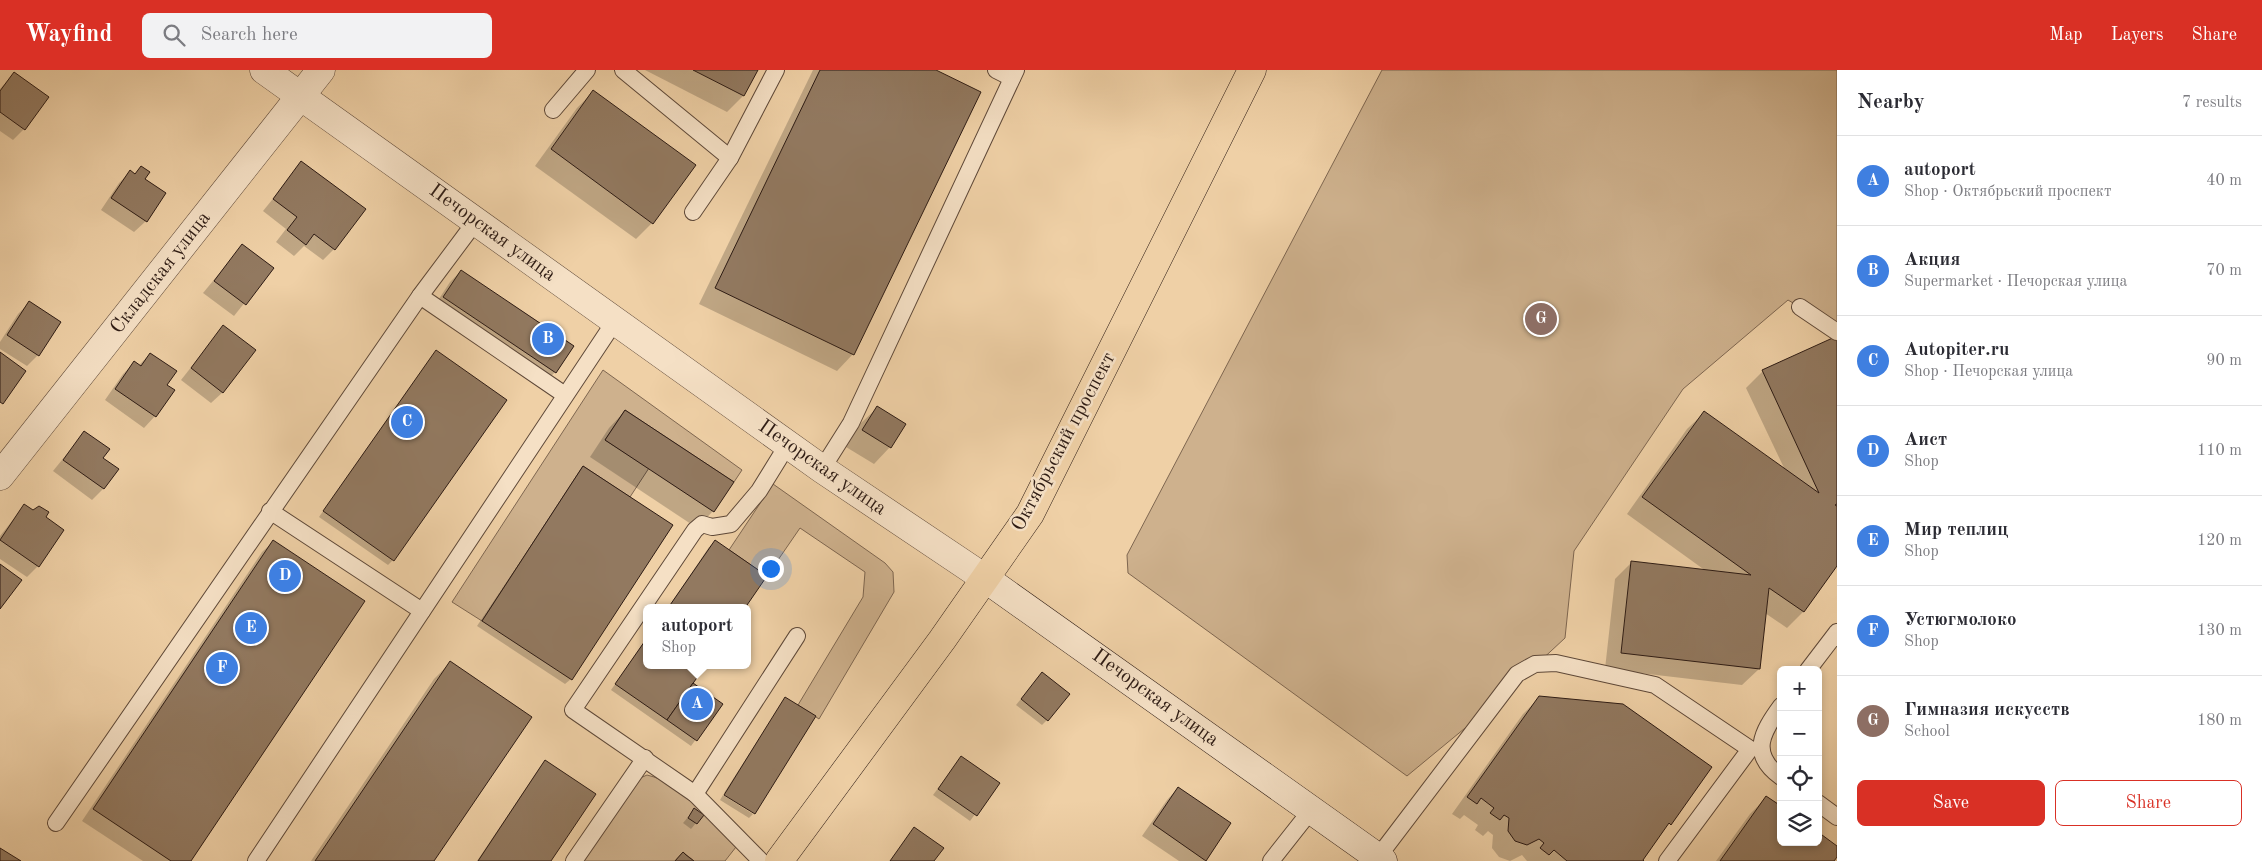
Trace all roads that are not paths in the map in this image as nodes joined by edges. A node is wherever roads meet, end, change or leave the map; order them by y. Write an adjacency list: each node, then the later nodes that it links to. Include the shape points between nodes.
1 (264, 70): 9 (street, Печорская улица)
2 (321, 70): 9 (street, Складская улица)
3 (587, 70): 10 (lane)
4 (623, 70): 11 (lane)
5 (776, 70): 11 (lane)
6 (996, 70): 8 (lane)
7 (1252, 70): 23 (main road, Октябрьский проспект, via 1030,514)
8 (1014, 74): 20 (lane, via 851,423)
9 (301, 96): 13 (street, Печорская улица); 21 (street, Складская улица)
10 (553, 110)
11 (730, 158): 12 (lane)
12 (693, 212)
13 (476, 221): 14 (lane); 16 (street, Печорская улица)
14 (420, 296): 18 (lane); 22 (lane)
15 (1800, 306): 17 (lane)
16 (615, 321): 18 (lane); 19 (street, Печорская улица)
17 (1837, 332)
18 (566, 395): 26 (lane)
19 (788, 444): 20 (street, Печорская улица); 24 (lane, via 759,491 731,524 712,527 702,524 695,530)
20 (822, 469): 23 (street, Печорская улица)
21 (0, 476)
22 (270, 510): 26 (lane); 38 (lane)
23 (986, 579): 36 (street, Печорская улица); 43 (main road, Октябрьский проспект)
24 (645, 604)
25 (643, 607): 32 (lane, via 574,710)
26 (422, 611): 40 (lane)
27 (1837, 632): 29 (lane)
28 (797, 636): 34 (lane)
29 (1811, 666)
30 (1777, 711): 31 (lane)
31 (1756, 748): 33 (lane); 39 (lane, via 1655,684 1556,663 1535,664 1517,674); 45 (lane)
32 (645, 758): 34 (lane); 41 (lane)
33 (1777, 774)
34 (695, 794): 42 (lane)
35 (1822, 807): 37 (lane)
36 (1312, 809): 39 (street, Печорская улица); 44 (lane)
37 (1837, 817)
38 (56, 823)
39 (1381, 859)
40 (256, 861)
41 (574, 861)
42 (760, 861)
43 (779, 861)
44 (1271, 861)
45 (1667, 861)

